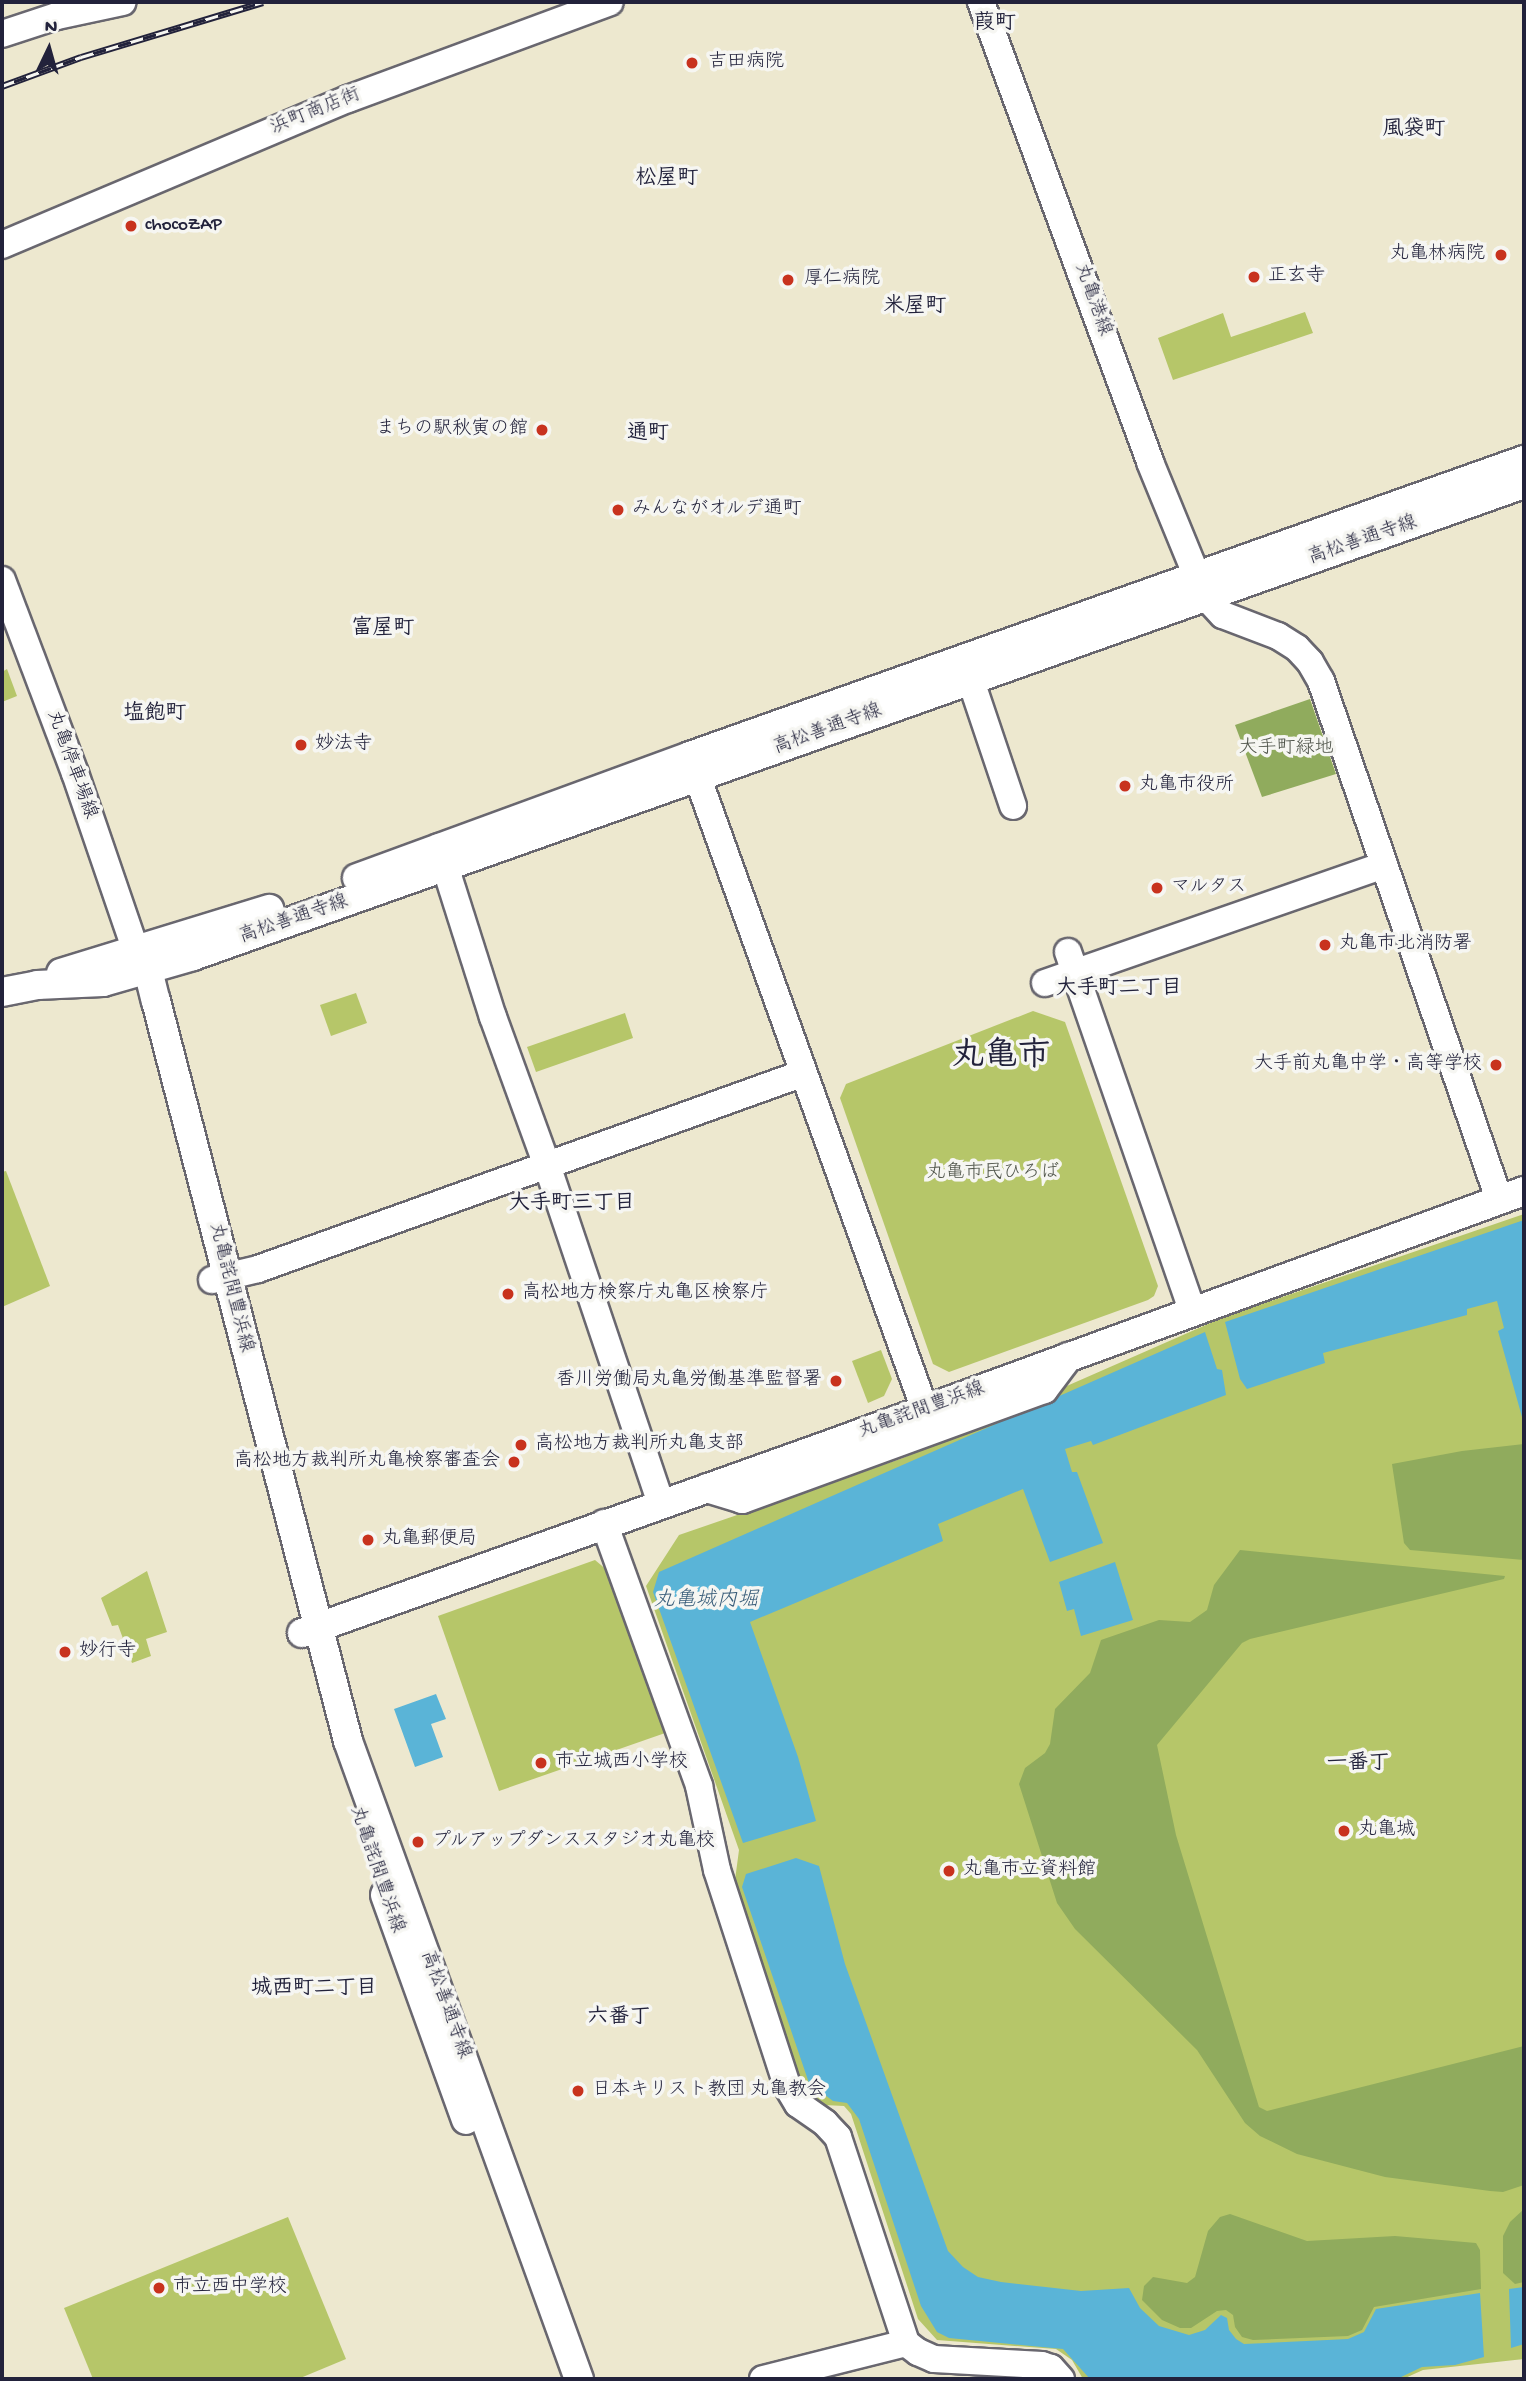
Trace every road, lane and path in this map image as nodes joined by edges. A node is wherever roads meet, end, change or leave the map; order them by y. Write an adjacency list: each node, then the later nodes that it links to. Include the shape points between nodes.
1 (123, 2): 4 (street)
2 (610, 2): 5 (street, 浜町商店街, via 435,65)
3 (981, 2): 9 (street, 丸亀港線)
4 (2, 34)
5 (2, 245)
6 (1524, 460): 9 (main road, 高松善通寺線)
7 (1524, 484): 9 (main road, 高松善通寺線)
8 (2, 580): 16 (street, 丸亀停車場線, via 75,773)
9 (1200, 587): 10 (main road, 高松善通寺線); 14 (street, via 1223,615 1278,636 1310,662 1321,681)
10 (969, 668): 11 (main road, 高松善通寺線); 12 (street)
11 (694, 767): 13 (main road, 高松善通寺線); 19 (street)
12 (1013, 806)
13 (443, 857): 16 (main road, 高松善通寺線, via 330,888); 20 (street)
14 (1384, 865): 15 (street); 21 (street)
15 (1071, 962): 17 (street); 23 (street)
16 (138, 965): 18 (main road, via 77,966 37,985); 22 (main road, 丸亀詫間豊浜線)
17 (1045, 983)
18 (2, 992)
19 (804, 1073): 20 (street); 25 (street)
20 (547, 1165): 22 (street, via 258,1269); 27 (street)
21 (1512, 1195): 23 (main road, 丸亀詫間豊浜線)
22 (220, 1278): 29 (main road, 丸亀詫間豊浜線)
23 (1192, 1311): 24 (main road, 丸亀詫間豊浜線)
24 (1068, 1357): 25 (main road, 丸亀詫間豊浜線); 26 (main road, via 1044,1389 742,1499)
25 (925, 1409): 26 (main road, 丸亀詫間豊浜線)
26 (707, 1488): 27 (main road, 丸亀詫間豊浜線)
27 (661, 1503): 28 (main road, 丸亀詫間豊浜線)
28 (604, 1523): 29 (main road, 丸亀詫間豊浜線); 30 (street, via 699,1786 717,1870 787,2086 798,2104 838,2137)
29 (310, 1630): 31 (main road, 丸亀詫間豊浜線, via 332,1746); 32 (main road, 高松善通寺線)
30 (906, 2343): 33 (street); 34 (street, via 934,2358 1042,2365)
31 (561, 2379)
32 (579, 2379)
33 (763, 2379)
34 (1061, 2379)

